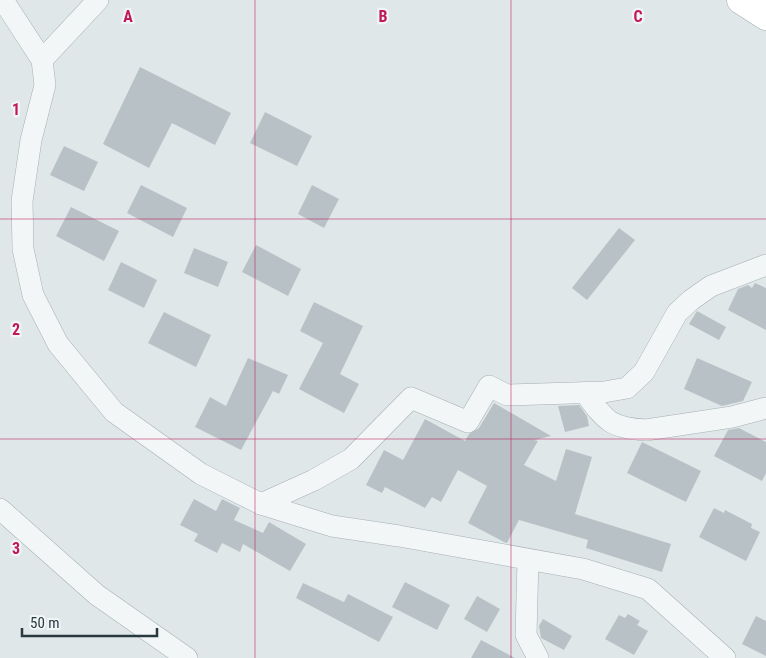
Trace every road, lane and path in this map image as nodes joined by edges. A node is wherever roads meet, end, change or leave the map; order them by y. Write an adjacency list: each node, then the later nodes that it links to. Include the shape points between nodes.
1 (3, 0): 3 (street)
2 (98, 0): 3 (street)
3 (42, 60): 7 (street, via 45,85 22,201 24,250 33,295 58,344 114,412 201,474)
4 (766, 265): 5 (street, via 711,286 691,300 677,313 644,372 627,388)
5 (586, 393): 6 (street, via 604,419 636,430 732,417); 7 (street, via 507,394 489,386 468,422 411,398 351,459)
6 (766, 408)
7 (261, 504): 9 (street, via 332,526)
8 (0, 509): 10 (street, via 97,595)
9 (528, 560): 11 (street, via 526,635); 12 (street, via 583,569 648,589)
10 (186, 658)
11 (538, 658)
12 (725, 658)

